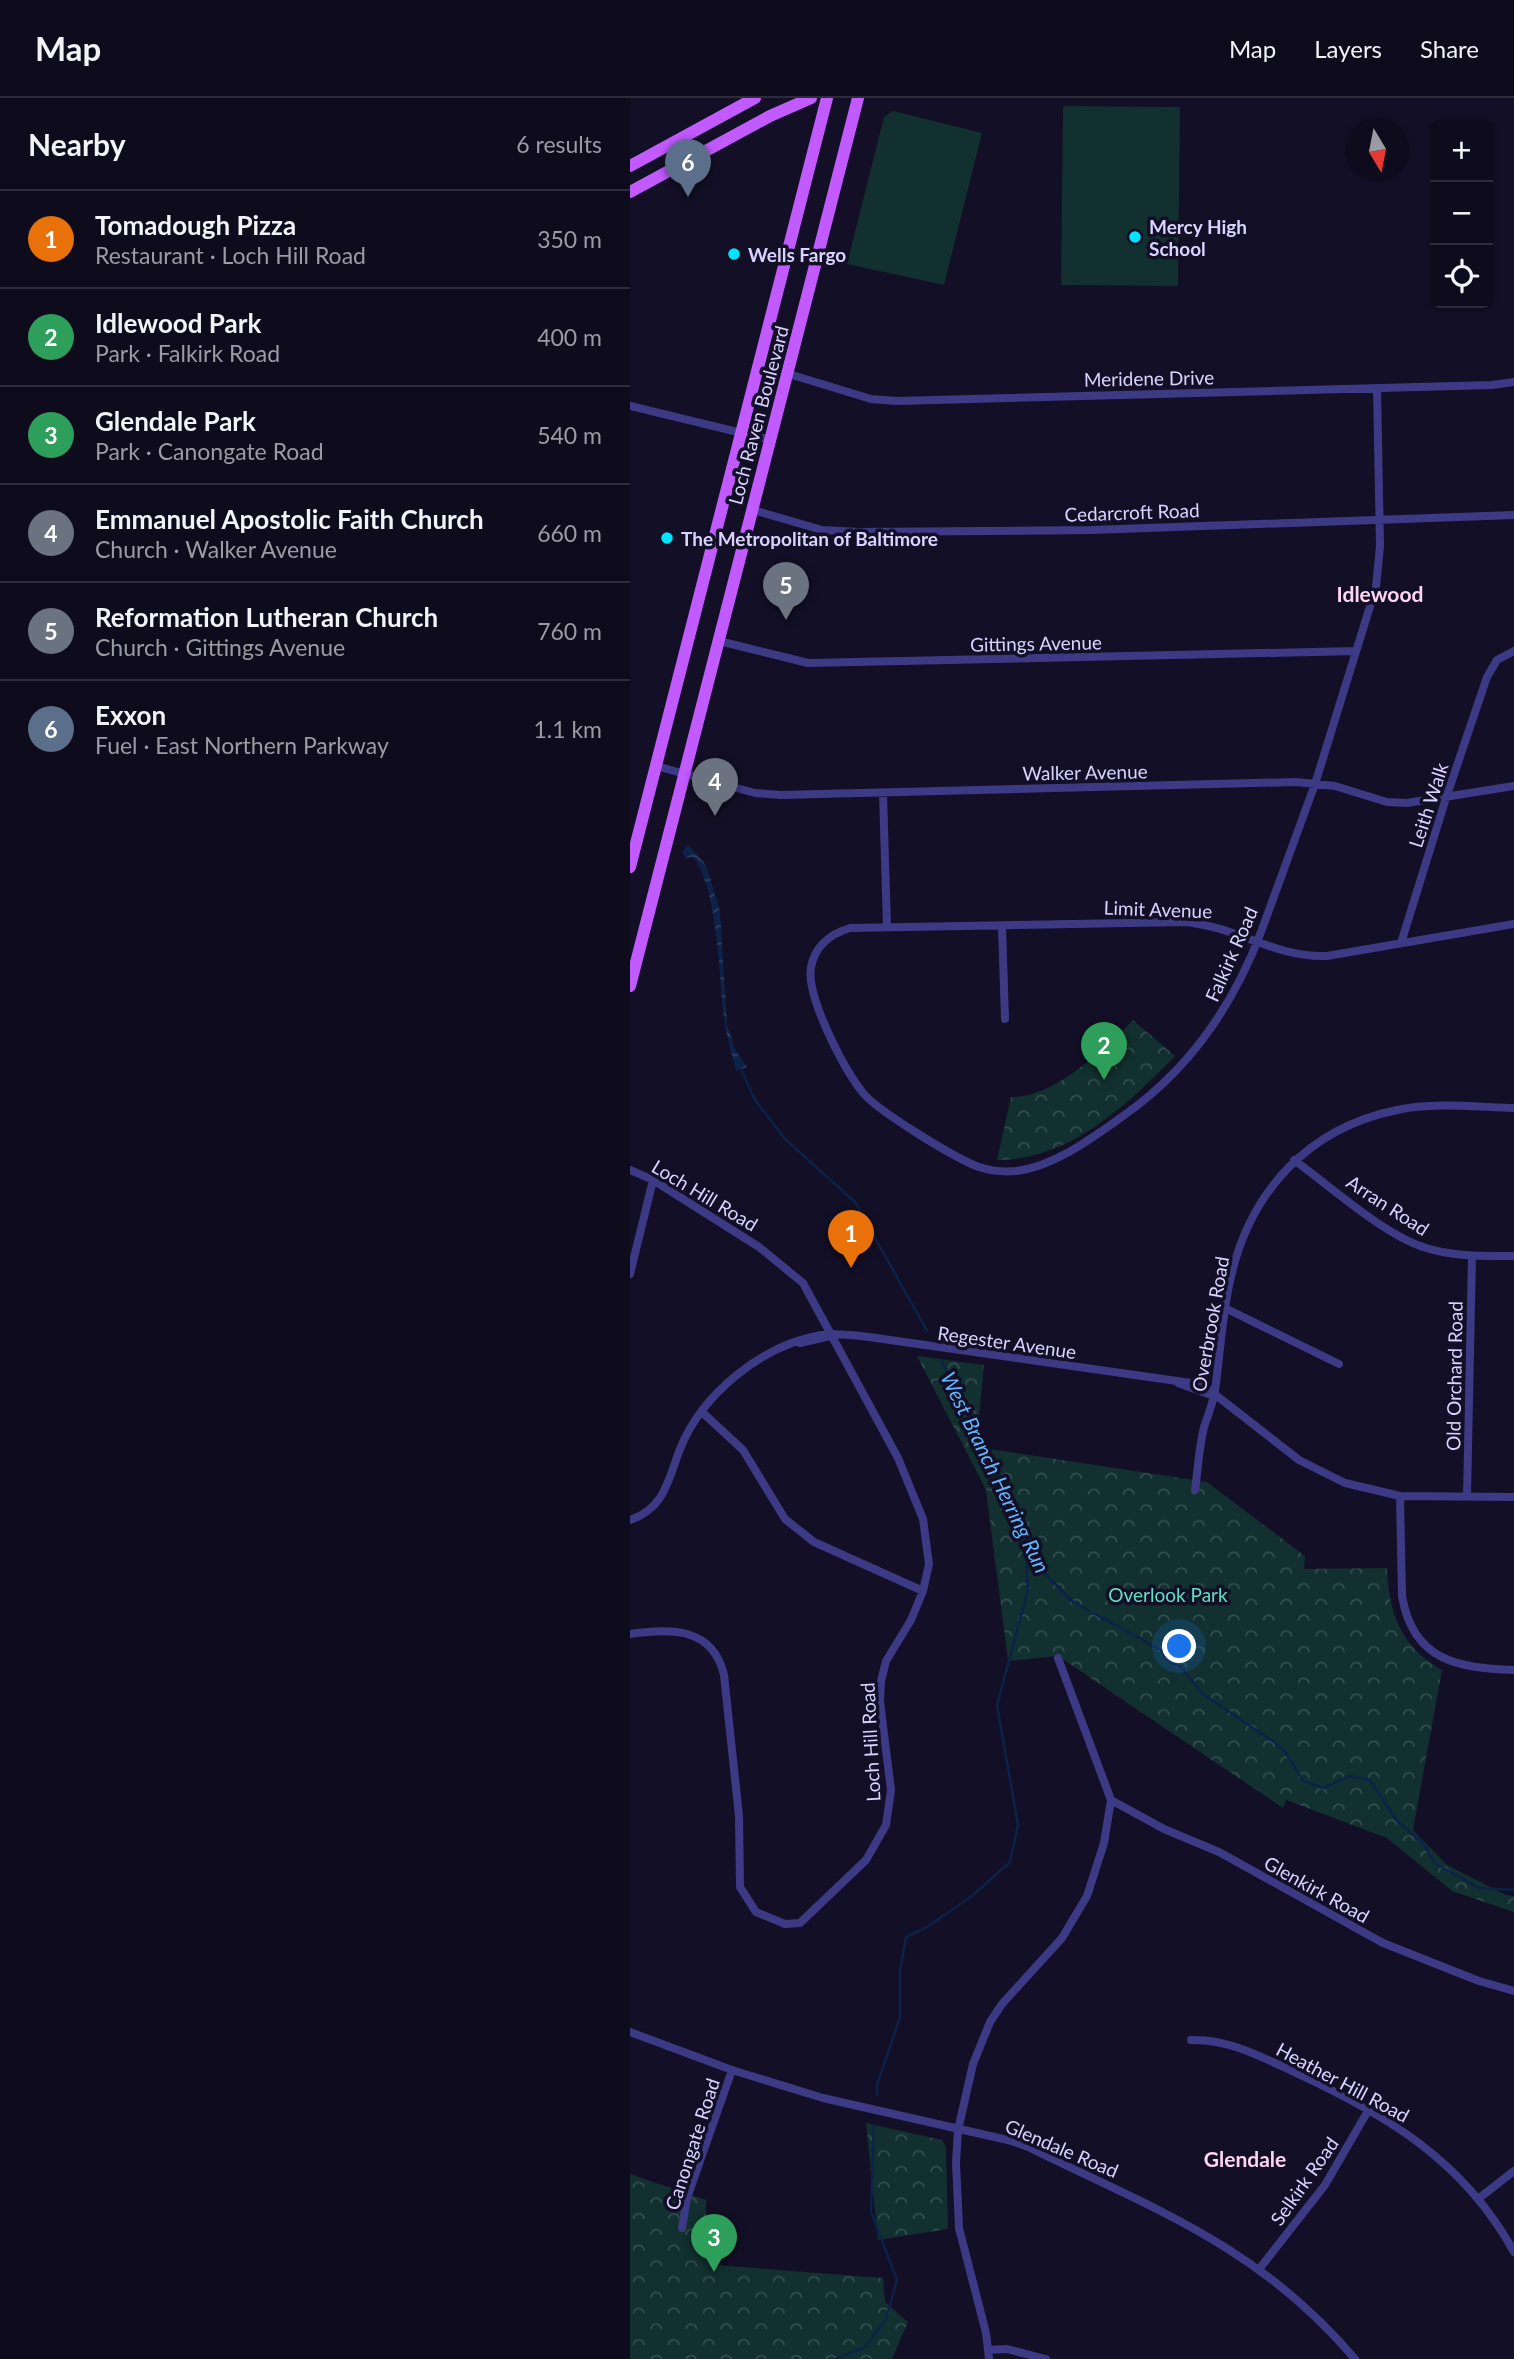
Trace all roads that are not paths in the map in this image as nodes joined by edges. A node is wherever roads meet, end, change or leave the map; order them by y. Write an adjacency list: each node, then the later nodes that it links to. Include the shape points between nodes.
1 (755, 98): 5 (main road)
2 (811, 98): 6 (main road)
3 (827, 98): 11 (main road, Loch Raven Boulevard)
4 (858, 98): 7 (main road, Loch Raven Boulevard)
5 (630, 166)
6 (630, 192)
7 (789, 374): 9 (street, Meridene Drive, via 859,396 897,401); 12 (main road, Loch Raven Boulevard)
8 (1514, 382): 9 (street, Meridene Drive)
9 (1377, 388): 15 (street, Falkirk Road)
10 (630, 406): 11 (street)
11 (741, 432): 12 (street); 19 (main road, Loch Raven Boulevard)
12 (771, 440): 13 (main road, Loch Raven Boulevard)
13 (753, 510): 15 (street, Cedarcroft Road, via 822,530 859,532); 16 (main road, Loch Raven Boulevard)
14 (1514, 515): 15 (street, Cedarcroft Road)
15 (1380, 521): 17 (street, Falkirk Road, via 1376,587)
16 (719, 641): 17 (street, Gittings Avenue, via 808,663); 20 (main road, Loch Raven Boulevard)
17 (1356, 651): 21 (street, Falkirk Road)
18 (1514, 651): 24 (street, Leith Walk, via 1497,660 1488,677)
19 (656, 766): 20 (street, Walker Avenue); 25 (main road, Loch Raven Boulevard)
20 (685, 775): 23 (street, Walker Avenue, via 770,795); 32 (main road, Loch Raven Boulevard)
21 (1315, 784): 23 (street, Walker Avenue); 24 (street, Walker Avenue, via 1387,802); 29 (street, Falkirk Road)
22 (1514, 786): 24 (street, Walker Avenue)
23 (883, 793): 28 (street)
24 (1446, 798): 30 (street, Leith Walk)
25 (630, 867)
26 (1514, 924): 30 (street, Limit Avenue)
27 (1002, 926): 28 (street, Limit Avenue); 29 (street, Limit Avenue, via 1185,922 1219,926); 33 (street)
28 (887, 927): 31 (street, Limit Avenue, via 839,932 822,945)
29 (1258, 941): 30 (street, Limit Avenue, via 1307,957); 31 (street, Falkirk Road, via 1212,1029 1161,1086 1054,1160 1004,1172 962,1159 878,1107 862,1092 826,1025 811,982)
30 (1401, 943)
31 (811, 966)
32 (630, 986)
33 (1005, 1019)
34 (1514, 1108): 35 (street, Overbrook Road, via 1399,1110 1324,1136)
35 (1294, 1160): 38 (street, Arran Road, via 1410,1241); 41 (street, Overbrook Road, via 1267,1193 1245,1233)
36 (630, 1170): 37 (street, Loch Hill Road)
37 (653, 1180): 40 (street); 42 (street, Loch Hill Road, via 786,1267 803,1283)
38 (1472, 1256): 39 (street, Arran Road); 48 (street, Old Orchard Road)
39 (1514, 1256)
40 (630, 1274)
41 (1225, 1308): 43 (street); 44 (street, Overbrook Road)
42 (834, 1335): 44 (street, Regester Avenue, via 869,1336 1176,1381 1208,1389); 45 (street, Regester Avenue, via 796,1343 746,1368); 51 (street, Loch Hill Road, via 918,1500 928,1548)
43 (1339, 1364)
44 (1214, 1396): 46 (street, Overbrook Road); 47 (street, Regester Avenue, via 1324,1476)
45 (702, 1412): 50 (street, Regester Avenue, via 680,1450 664,1494 645,1514); 51 (street, via 743,1450 772,1503 803,1534)
46 (1195, 1490)
47 (1400, 1496): 48 (street, Regester Avenue); 54 (street, via 1402,1596 1419,1638 1451,1663 1472,1669)
48 (1467, 1496): 49 (street, Regester Avenue)
49 (1514, 1497)
50 (630, 1520)
51 (923, 1591): 52 (street, Loch Hill Road, via 886,1661 881,1681 891,1790 886,1825 866,1860 806,1919 794,1924 756,1912 740,1887 738,1804 724,1675 718,1659 704,1641 688,1632 665,1629)
52 (630, 1634)
53 (1058, 1658): 55 (street)
54 (1514, 1670)
55 (1111, 1800): 56 (street, Glenkirk Road, via 1219,1852 1383,1943); 61 (street, via 1104,1843 1087,1896 1062,1938 990,2022 973,2064)
56 (1514, 1991)
57 (630, 2032): 59 (street, Glendale Road)
58 (1191, 2040): 60 (street, Heather Hill Road, via 1243,2049)
59 (732, 2070): 61 (street, Glendale Road, via 823,2098); 64 (street, Canongate Road, via 687,2198)
60 (1369, 2109): 63 (street, Heather Hill Road, via 1430,2150); 66 (street, Selkirk Road, via 1325,2185)
61 (958, 2130): 66 (street, Glendale Road, via 1028,2147 1166,2212); 67 (street, via 959,2228)
62 (1514, 2171): 63 (street)
63 (1479, 2199): 65 (street, Heather Hill Road)
64 (682, 2228)
65 (1514, 2252)
66 (1260, 2268): 69 (street, Glendale Road)
67 (989, 2355): 68 (street, via 1007,2350)
68 (1046, 2359)
69 (1355, 2359)

